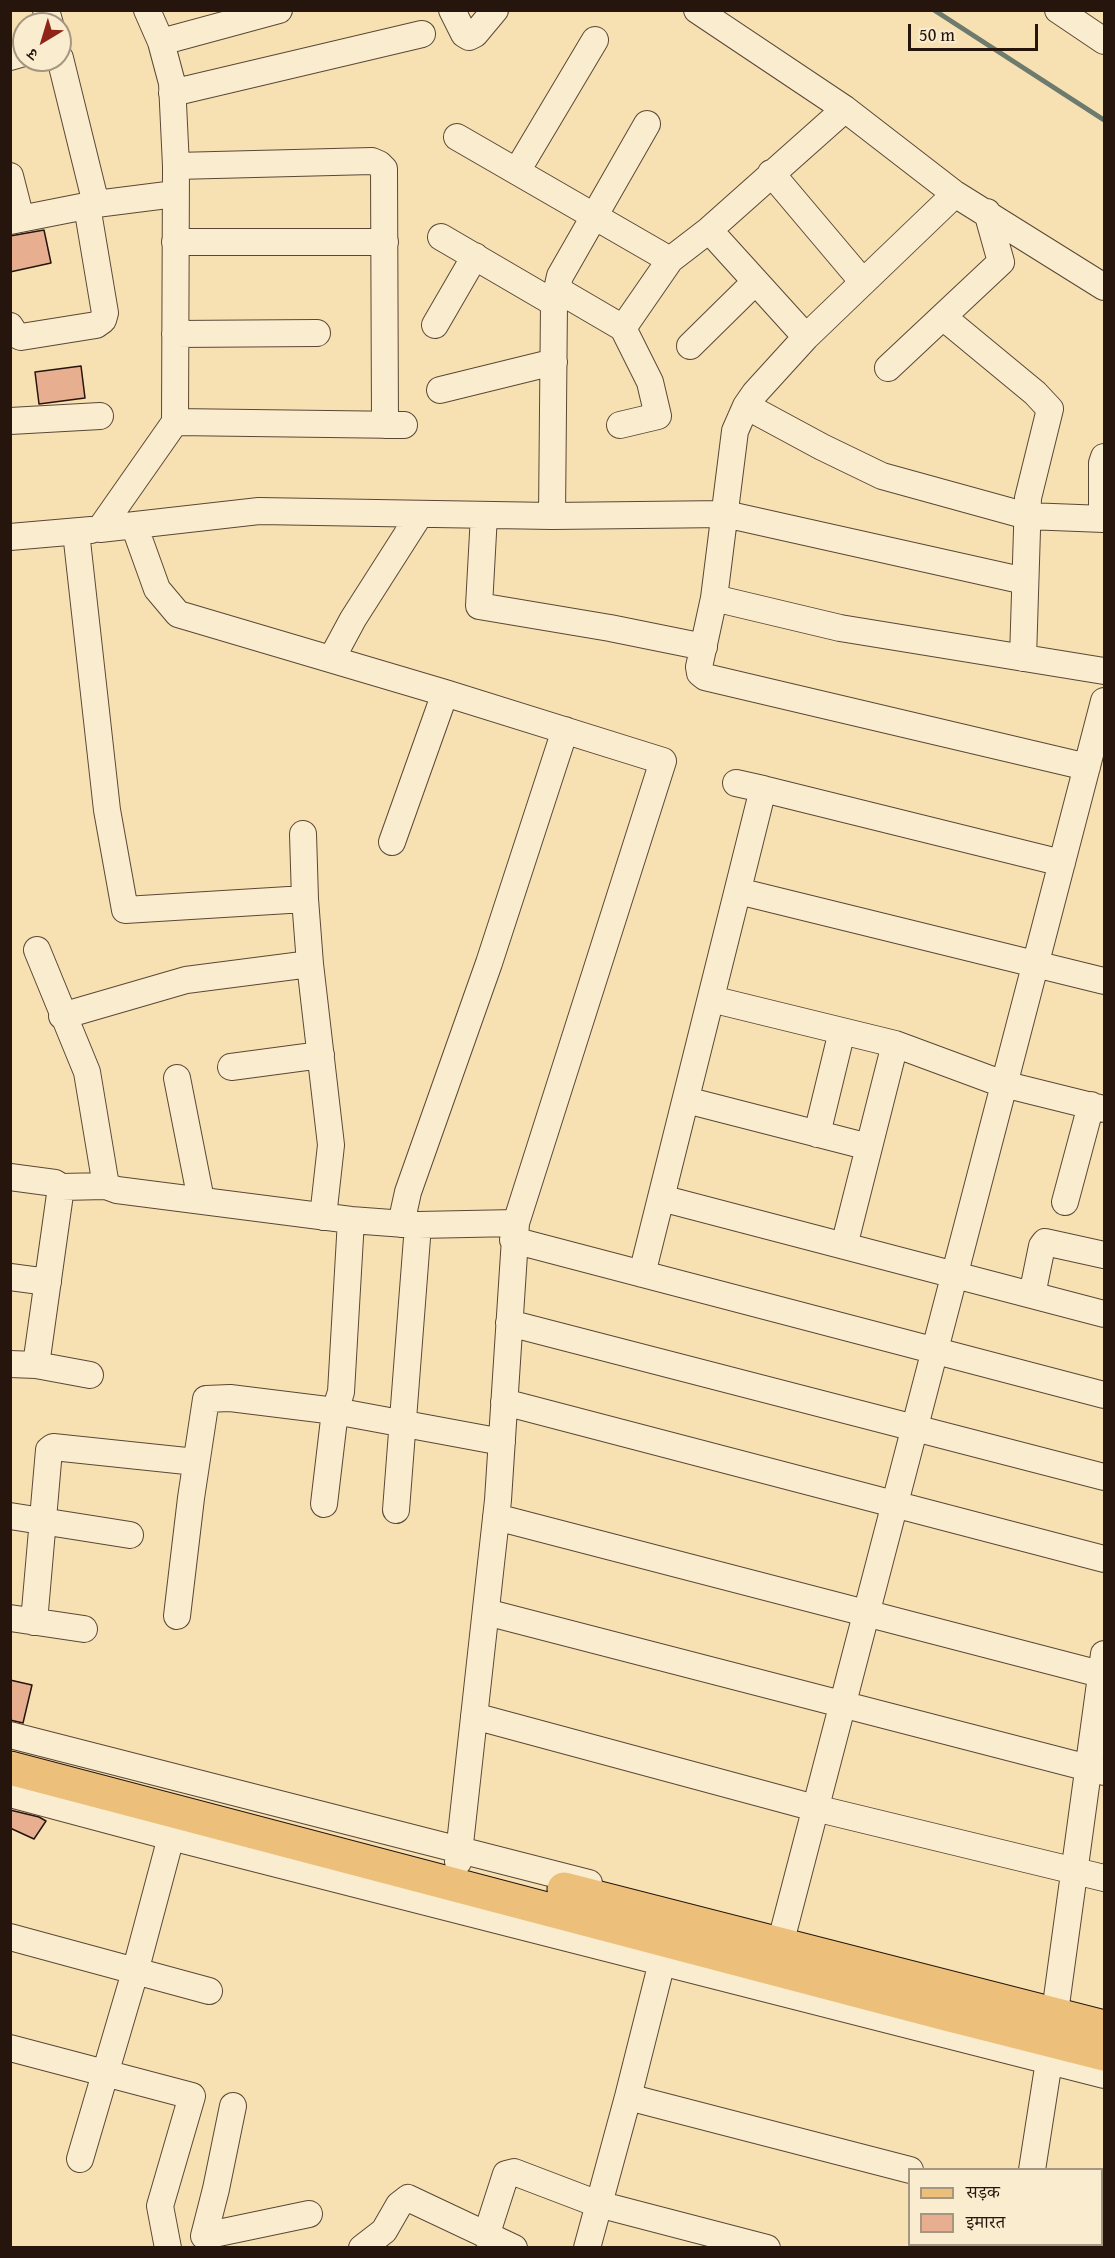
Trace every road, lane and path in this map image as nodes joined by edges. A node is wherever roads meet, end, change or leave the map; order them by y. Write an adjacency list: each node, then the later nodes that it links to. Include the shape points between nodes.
1 (147, 10): 10 (street)
2 (279, 10): 10 (street)
3 (452, 10): 4 (street, via 469,37)
4 (495, 10)
5 (697, 10): 13 (street)
6 (1058, 10): 9 (street)
7 (422, 34): 12 (street)
8 (595, 40): 17 (street)
9 (1104, 41)
10 (161, 42): 12 (street)
11 (63, 72): 22 (street)
12 (172, 93): 16 (street)
13 (844, 110): 18 (street); 21 (street)
14 (647, 124): 24 (street)
15 (457, 137): 17 (street)
16 (176, 166): 20 (street); 29 (street, via 372,161 384,169)
17 (517, 171): 24 (street)
18 (771, 173): 26 (street); 33 (street)
19 (10, 176): 25 (street)
20 (176, 194): 22 (street); 28 (street)
21 (955, 194): 23 (street); 33 (street)
22 (91, 205): 25 (street); 38 (street, via 103,320 96,326 21,337)
23 (987, 212): 34 (street); 36 (street, via 1001,262)
24 (595, 215): 31 (street); 35 (street, via 560,276)
25 (16, 220)
26 (709, 230): 31 (street); 32 (street)
27 (441, 237): 30 (street)
28 (176, 242): 29 (street); 41 (street)
29 (385, 242): 50 (street, via 394,425)
30 (475, 256): 35 (street); 37 (street)
31 (670, 260): 39 (street)
32 (755, 282): 42 (street); 43 (street)
33 (863, 282): 42 (street)
34 (1104, 287)
35 (556, 297): 39 (street); 44 (street)
36 (943, 317): 45 (street); 57 (street, via 1050,409)
37 (435, 325)
38 (10, 326)
39 (622, 328): 51 (street, via 650,382 658,413 655,418)
40 (317, 333): 41 (street)
41 (175, 334): 50 (street)
42 (806, 337): 47 (street)
43 (690, 346)
44 (554, 362): 46 (street); 56 (street)
45 (888, 368)
46 (440, 390)
47 (746, 405): 54 (street, via 735,431); 57 (street, via 882,476)
48 (100, 416): 49 (street)
49 (10, 421)
50 (175, 422): 60 (street)
51 (620, 425)
52 (1104, 457): 58 (street)
53 (420, 514): 55 (street); 59 (street, via 259,511); 65 (street)
54 (725, 514): 56 (street); 62 (street); 63 (street)
55 (484, 515): 56 (street); 64 (street, via 479,606)
56 (552, 516)
57 (1027, 516): 58 (street); 62 (street)
58 (1103, 519)
59 (134, 525): 60 (street); 65 (street, via 157,589 178,614)
60 (88, 530): 61 (street); 78 (street, via 107,810 125,910)
61 (10, 537)
62 (1025, 580): 66 (street)
63 (714, 598): 64 (street); 66 (street, via 840,628)
64 (704, 647): 71 (street, via 699,673 705,677)
65 (332, 658): 68 (street)
66 (1023, 658): 67 (street)
67 (1104, 671)
68 (445, 693): 70 (street); 75 (street)
69 (1104, 702): 71 (street)
70 (565, 730): 103 (street, via 489,963 408,1192); 104 (street, via 663,761)
71 (1094, 759): 76 (street)
72 (736, 783): 73 (street)
73 (763, 789): 76 (street); 77 (street)
74 (303, 834): 78 (street)
75 (392, 842)
76 (1062, 863): 81 (street)
77 (738, 891): 81 (street); 83 (street)
78 (305, 899): 80 (street)
79 (37, 950): 84 (street)
80 (310, 964): 84 (street, via 186,980); 87 (street)
81 (1036, 964): 82 (street); 90 (street)
82 (1104, 981)
83 (711, 999): 85 (street); 91 (street)
84 (62, 1016): 96 (street, via 87,1072)
85 (842, 1031): 86 (street); 93 (street)
86 (895, 1044): 90 (street); 94 (street)
87 (321, 1055): 88 (street); 101 (street, via 331,1145)
88 (231, 1067)
89 (177, 1078): 99 (street)
90 (1003, 1084): 92 (street); 108 (street)
91 (686, 1100): 93 (street); 98 (street)
92 (1098, 1107): 100 (street)
93 (817, 1134): 94 (street)
94 (869, 1147): 105 (street)
95 (10, 1176): 97 (street)
96 (106, 1186): 97 (street); 99 (street)
97 (61, 1187): 110 (street)
98 (661, 1198): 105 (street); 107 (street)
99 (201, 1200): 101 (street)
100 (1065, 1202)
101 (323, 1217): 102 (street)
102 (351, 1220): 103 (street); 120 (street, via 341,1392)
103 (409, 1225): 104 (street); 121 (street)
104 (514, 1232): 107 (street); 113 (street)
105 (844, 1246): 108 (street)
106 (1104, 1255): 111 (street, via 1045,1242)
107 (642, 1274): 114 (street)
108 (955, 1275): 111 (street); 114 (street)
109 (10, 1277): 110 (street)
110 (48, 1281): 116 (street)
111 (1032, 1295): 112 (street)
112 (1104, 1314)
113 (509, 1323): 119 (street); 122 (street)
114 (935, 1350): 118 (street); 122 (street)
115 (10, 1364): 116 (street)
116 (36, 1365): 117 (street)
117 (90, 1376)
118 (1104, 1395)
119 (504, 1402): 123 (street); 127 (street)
120 (335, 1411): 121 (street); 124 (street, via 230,1398 206,1399); 126 (street)
121 (404, 1422): 123 (street); 128 (street)
122 (915, 1427): 125 (street); 127 (street)
123 (502, 1442): 130 (street)
124 (196, 1462): 131 (street, via 53,1447 49,1450); 136 (street)
125 (1104, 1477)
126 (324, 1504)
127 (894, 1504): 133 (street); 135 (street)
128 (396, 1510)
129 (10, 1516): 131 (street)
130 (496, 1517): 134 (street); 135 (street)
131 (42, 1521): 132 (street); 137 (street)
132 (130, 1535)
133 (1104, 1559)
134 (486, 1612): 140 (street); 141 (street)
135 (866, 1613): 139 (street); 140 (street)
136 (177, 1616)
137 (22, 1620): 138 (street)
138 (84, 1629)
139 (1104, 1668): 145 (street)
140 (842, 1704): 145 (street); 147 (street)
141 (474, 1716): 147 (street); 150 (street)
142 (10, 1735): 150 (street, via 356,1825)
143 (10, 1745): 150 (main road)
144 (10, 1768): 150 (main road)
145 (1097, 1770): 149 (street)
146 (10, 1794): 148 (street)
147 (815, 1808): 149 (street); 152 (street)
148 (171, 1837): 150 (street); 156 (street)
149 (1075, 1870): 151 (street); 158 (street)
150 (444, 1872): 152 (street); 153 (main road); 160 (main road)
151 (1104, 1878)
152 (783, 1933): 158 (street)
153 (598, 1934): 155 (street); 162 (main road)
154 (10, 1937): 156 (street)
155 (662, 1962): 163 (street); 166 (street)
156 (135, 1972): 157 (street); 164 (street)
157 (209, 1991)
158 (1056, 2005): 159 (street)
159 (1104, 2017)
160 (1104, 2027)
161 (10, 2048): 164 (street)
162 (1104, 2054)
163 (1050, 2061): 165 (street); 170 (street)
164 (105, 2074): 168 (street); 176 (street, via 192,2096 160,2206)
165 (1104, 2075)
166 (628, 2097): 169 (street); 171 (street)
167 (233, 2106): 173 (street)
168 (80, 2159)
169 (908, 2168)
170 (1032, 2168)
171 (598, 2204): 174 (street); 175 (street, via 514,2172 506,2174); 178 (street)
172 (309, 2214): 173 (street)
173 (204, 2236): 176 (street)
174 (681, 2237): 179 (street)
175 (504, 2244): 177 (street, via 408,2198 399,2205 384,2231)
176 (170, 2247)
177 (362, 2247)
178 (587, 2247)
179 (761, 2247)

